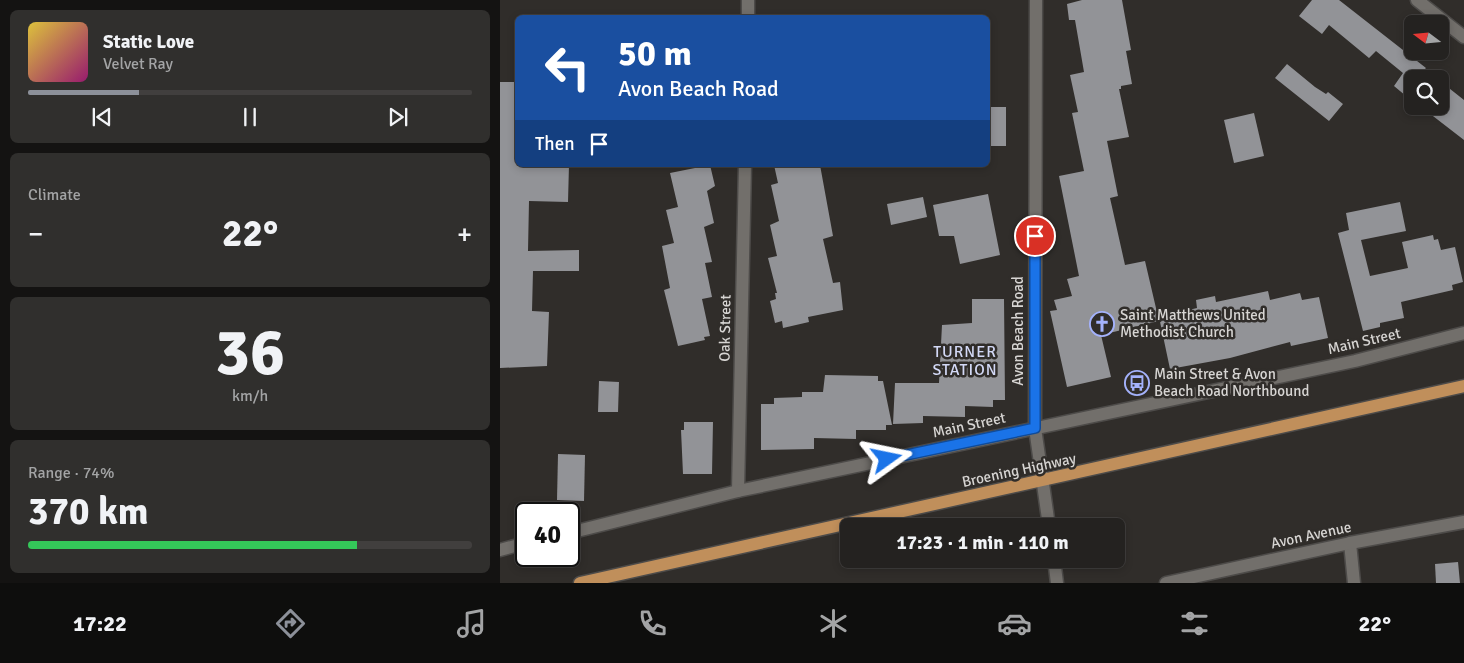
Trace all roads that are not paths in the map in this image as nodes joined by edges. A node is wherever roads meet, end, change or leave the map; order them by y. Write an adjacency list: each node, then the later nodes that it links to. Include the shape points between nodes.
1 (748, 0): 4 (street)
2 (1036, 0): 9 (street, Avon Beach Road)
3 (1417, 0): 5 (street)
4 (748, 15)
5 (1464, 37)
6 (745, 167): 11 (street, Oak Street)
7 (1464, 333): 9 (street, Main Street, via 1355,361)
8 (1464, 386): 10 (main road, Broening Highway)
9 (1035, 428): 10 (street, Avon Beach Road); 11 (street, Main Street)
10 (1042, 481): 12 (street, Avon Beach Road); 19 (main road, Broening Highway)
11 (738, 491): 14 (street, Main Street)
12 (1048, 518)
13 (1464, 522): 15 (street, Avon Avenue)
14 (580, 530)
15 (1350, 543): 21 (street, Avon Avenue); 22 (street)
16 (515, 547): 17 (street)
17 (500, 550)
18 (1055, 568): 20 (street)
19 (580, 583)
20 (1057, 583)
21 (1166, 583)
22 (1354, 583)

